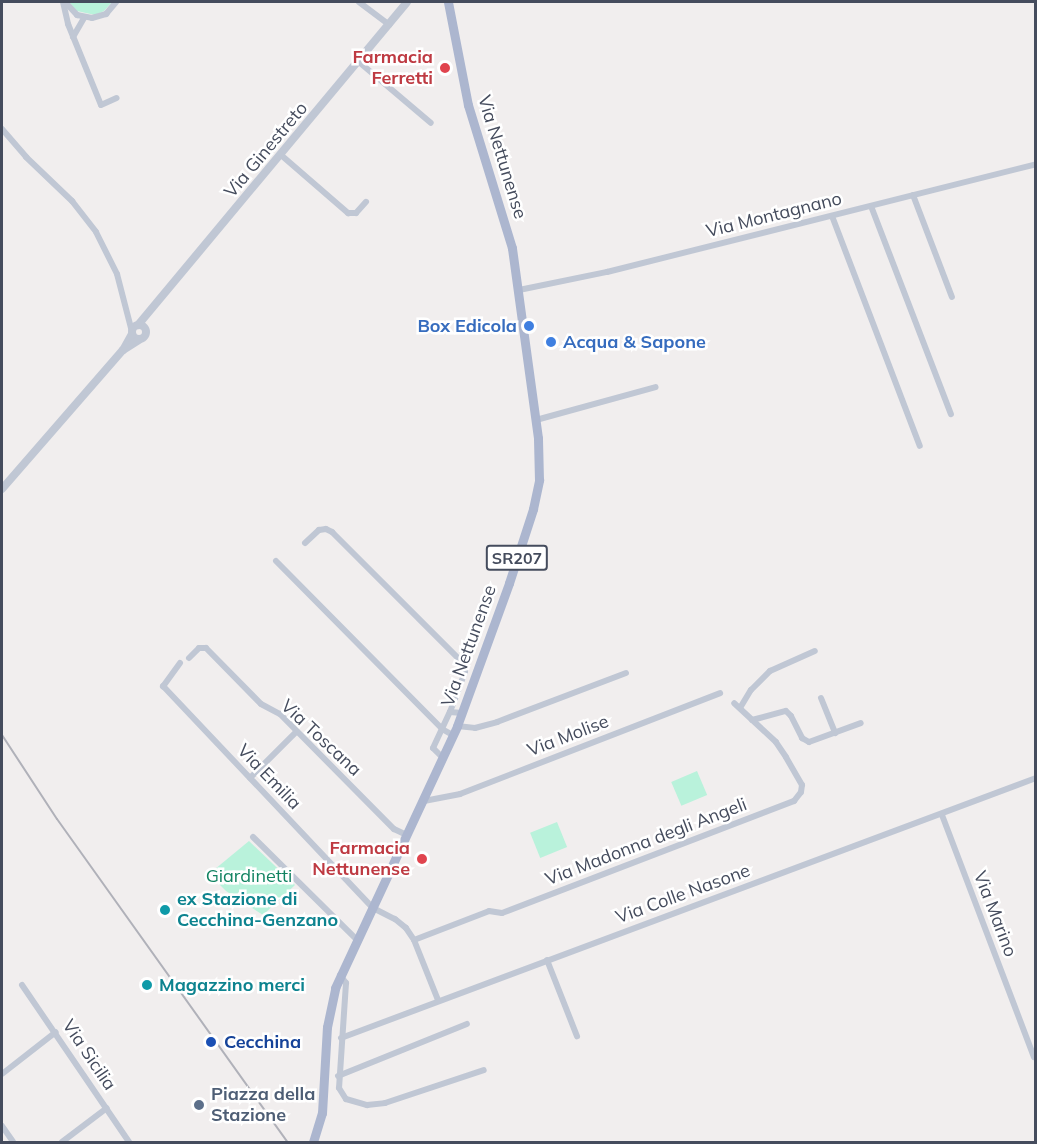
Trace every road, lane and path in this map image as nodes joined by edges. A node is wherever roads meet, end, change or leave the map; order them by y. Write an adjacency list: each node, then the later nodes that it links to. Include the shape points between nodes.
1 (64, 2): 6 (street); 8 (street)
2 (116, 2): 6 (street, via 105,14)
3 (359, 2): 7 (street)
4 (407, 2): 7 (street, Via Ginestreto)
5 (448, 2): 19 (main road, Via Nettunense / SR207, via 468,105 508,231)
6 (84, 18): 8 (street)
7 (389, 25): 9 (street, Via Ginestreto)
8 (73, 38): 10 (street, via 101,105)
9 (359, 62): 11 (street); 13 (street, Via Ginestreto)
10 (117, 98)
11 (431, 123)
12 (2, 129): 21 (street, via 92,226 113,264)
13 (281, 155): 16 (street, via 348,213 356,213); 21 (street, Via Ginestreto)
14 (1035, 164): 15 (street, Via Montagnano)
15 (913, 195): 17 (street, Via Montagnano); 20 (street)
16 (366, 202)
17 (871, 206): 18 (street, Via Montagnano); 23 (street)
18 (832, 216): 19 (street, Via Montagnano, via 607,273); 25 (street)
19 (519, 290): 24 (main road, Via Nettunense / SR207)
20 (952, 297)
21 (137, 332): 26 (street, Via Ginestreto)
22 (656, 387): 24 (street)
23 (951, 414)
24 (536, 420): 36 (main road, Via Nettunense / SR207, via 540,467 535,504)
25 (920, 446)
26 (2, 489)
27 (305, 543): 35 (street, via 319,530 326,528 332,532 462,662 465,672)
28 (276, 561): 39 (street)
29 (815, 651): 37 (street, Via Madonna degli Angeli, via 770,671 755,686 737,706)
30 (189, 658): 40 (street, Via Toscana, via 199,648 206,648 261,704)
31 (180, 663): 44 (street, Via Emilia, via 163,686)
32 (626, 673): 41 (street, via 497,722)
33 (720, 693): 46 (street, Via Molise, via 464,792)
34 (821, 698): 42 (street)
35 (450, 712): 36 (street); 39 (street)
36 (462, 713): 41 (main road, Via Nettunense / SR207)
37 (752, 720): 42 (street, via 784,711 790,714 805,741); 52 (street, Via Madonna degli Angeli, via 780,747 801,783 801,792 792,802 502,914 489,911)
38 (861, 723): 42 (street)
39 (442, 729): 41 (street); 43 (street, via 433,748)
40 (297, 731): 44 (street); 48 (street, Via Toscana, via 394,829)
41 (455, 731): 43 (main road, Via Nettunense / SR207)
42 (835, 733)
43 (443, 758): 46 (main road, Via Nettunense / SR207)
44 (250, 778): 50 (street, Via Emilia)
45 (1035, 778): 47 (street, Via Colle Nasone)
46 (424, 801): 48 (main road, Via Nettunense / SR207)
47 (942, 815): 53 (street, Via Colle Nasone); 61 (street, Via Marino)
48 (407, 835): 50 (main road, Via Nettunense / SR207)
49 (253, 837): 51 (street)
50 (373, 908): 51 (main road, Via Nettunense / SR207); 52 (street, via 398,921)
51 (357, 940): 54 (main road, Via Nettunense / SR207)
52 (414, 940): 56 (street)
53 (547, 960): 56 (street, Via Colle Nasone); 59 (street)
54 (340, 975): 60 (street, via 346,983); 70 (main road, Via Nettunense / SR207, via 329,1014 321,1119)
55 (22, 985): 58 (street, Via Sicilia)
56 (438, 1000): 60 (street, Via Colle Nasone)
57 (467, 1024): 64 (street)
58 (56, 1032): 63 (street); 65 (street, Via Sicilia)
59 (577, 1036)
60 (341, 1038): 64 (street)
61 (1034, 1057)
62 (484, 1070): 64 (street, via 385,1103 355,1102 342,1094)
63 (2, 1074)
64 (338, 1076)
65 (106, 1108): 68 (street); 69 (street, Via Sicilia)
66 (2, 1126): 67 (street)
67 (13, 1143)
68 (62, 1143)
69 (129, 1143)
70 (313, 1143)

